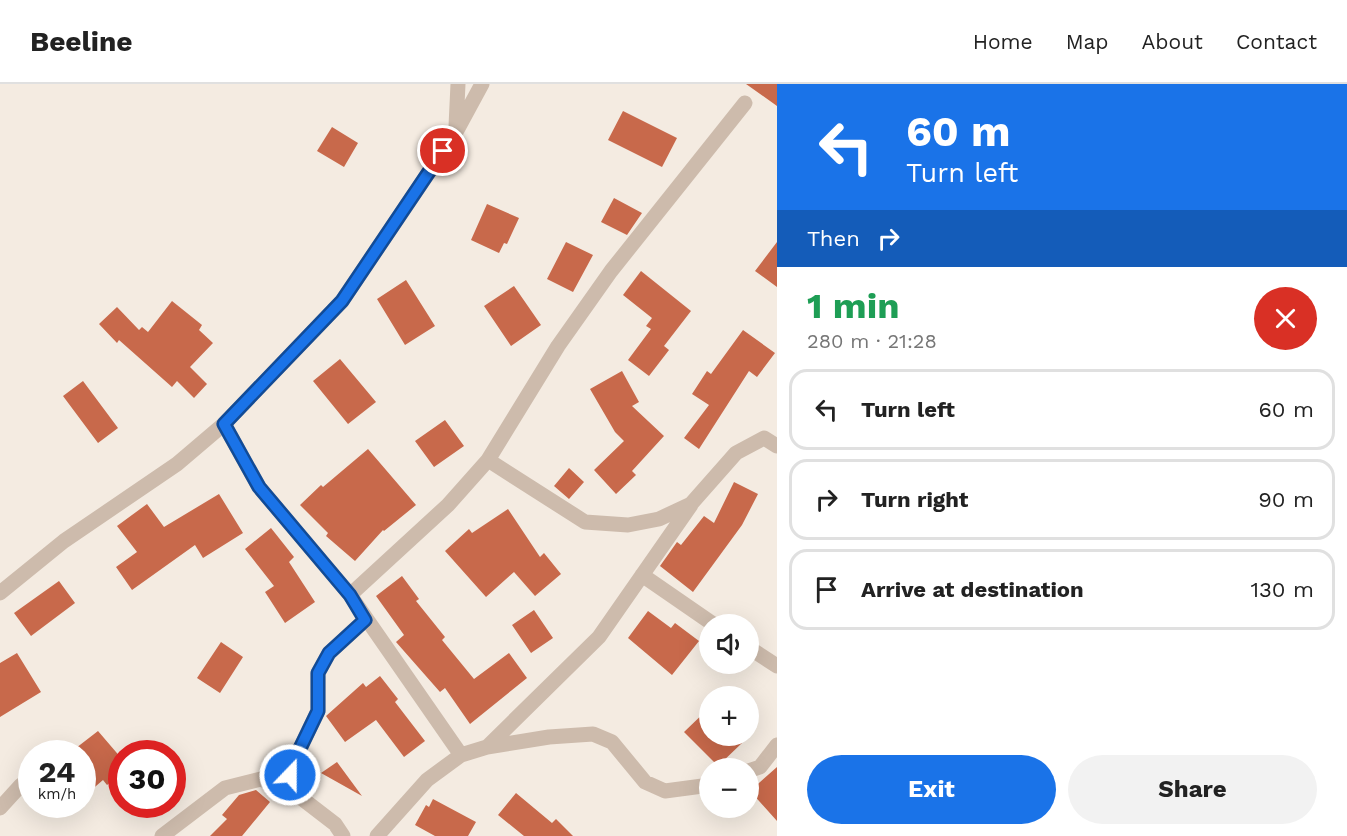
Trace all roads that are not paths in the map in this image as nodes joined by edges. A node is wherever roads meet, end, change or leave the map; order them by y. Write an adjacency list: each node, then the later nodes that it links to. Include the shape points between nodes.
1 (458, 84): 4 (street)
2 (482, 84): 4 (street)
3 (746, 103): 7 (street, via 611,271 558,346)
4 (456, 132): 5 (street, via 342,301)
5 (224, 424): 10 (street, via 177,464 64,541); 11 (street, via 259,487)
6 (777, 446): 8 (street, via 764,438 736,453)
7 (488, 460): 8 (street, via 585,522 628,525 659,519); 11 (street, via 448,505)
8 (691, 504): 9 (street)
9 (642, 575): 12 (street); 17 (street, via 599,637)
10 (0, 593)
11 (350, 595): 13 (street)
12 (699, 614)
13 (365, 620): 18 (street); 22 (street, via 329,653 318,673 318,711 290,775)
14 (759, 654): 15 (street)
15 (777, 666)
16 (777, 745): 19 (street)
17 (487, 747): 18 (street); 20 (street, via 593,734 612,742 645,782 664,791)
18 (461, 754): 26 (street, via 427,780)
19 (759, 767)
20 (699, 786)
21 (18, 788): 23 (street)
22 (296, 794): 24 (street, via 261,779 225,788); 25 (street, via 335,824)
23 (0, 808)
24 (162, 836)
25 (343, 836)
26 (377, 836)

